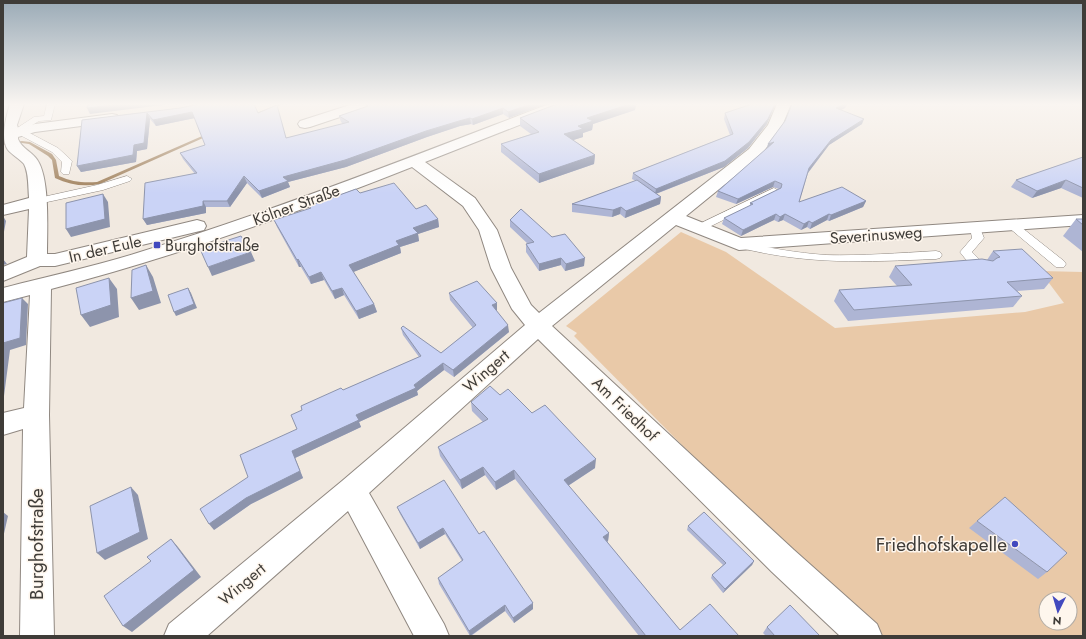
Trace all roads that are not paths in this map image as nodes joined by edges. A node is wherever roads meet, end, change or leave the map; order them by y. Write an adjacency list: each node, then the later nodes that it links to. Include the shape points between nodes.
1 (22, 134): 4 (street)
2 (484, 134): 5 (street, Kölner Straße)
3 (769, 134): 11 (street, Wingert, via 755,152)
4 (12, 138): 6 (lane, via 55,150 67,161); 9 (street, via 31,162)
5 (414, 161): 13 (street, Kölner Straße); 24 (street, Am Friedhof, via 469,202 488,230 501,268 523,309)
6 (66, 172)
7 (127, 179): 9 (lane, via 100,188)
8 (774, 191): 15 (lane)
9 (38, 201): 10 (street); 21 (street)
10 (3, 210)
11 (674, 218): 15 (street, Severinusweg); 24 (street, Wingert)
12 (1083, 220): 14 (street, Severinusweg)
13 (242, 225): 21 (street, Kölner Straße, via 143,258); 21 (street, In der Eule, via 214,222 55,260)
14 (1012, 226): 16 (street, Severinusweg); 19 (lane)
15 (698, 228): 17 (street, Severinusweg)
16 (975, 228): 17 (street, Severinusweg); 20 (lane, via 978,238 966,252)
17 (739, 244): 18 (lane, via 771,252 810,257 854,259)
18 (936, 255)
19 (1060, 264)
20 (982, 268)
21 (39, 272): 22 (street, In der Eule); 23 (street, Kölner Straße); 25 (street, Burghofstraße)
22 (3, 275)
23 (3, 295)
24 (538, 326): 27 (street, Wingert); 31 (street, Am Friedhof)
25 (36, 415): 26 (street); 28 (street, Burghofstraße)
26 (3, 424)
27 (352, 490): 29 (street, Wingert); 30 (street)
28 (37, 636)
29 (181, 636)
30 (432, 636)
31 (865, 636)

